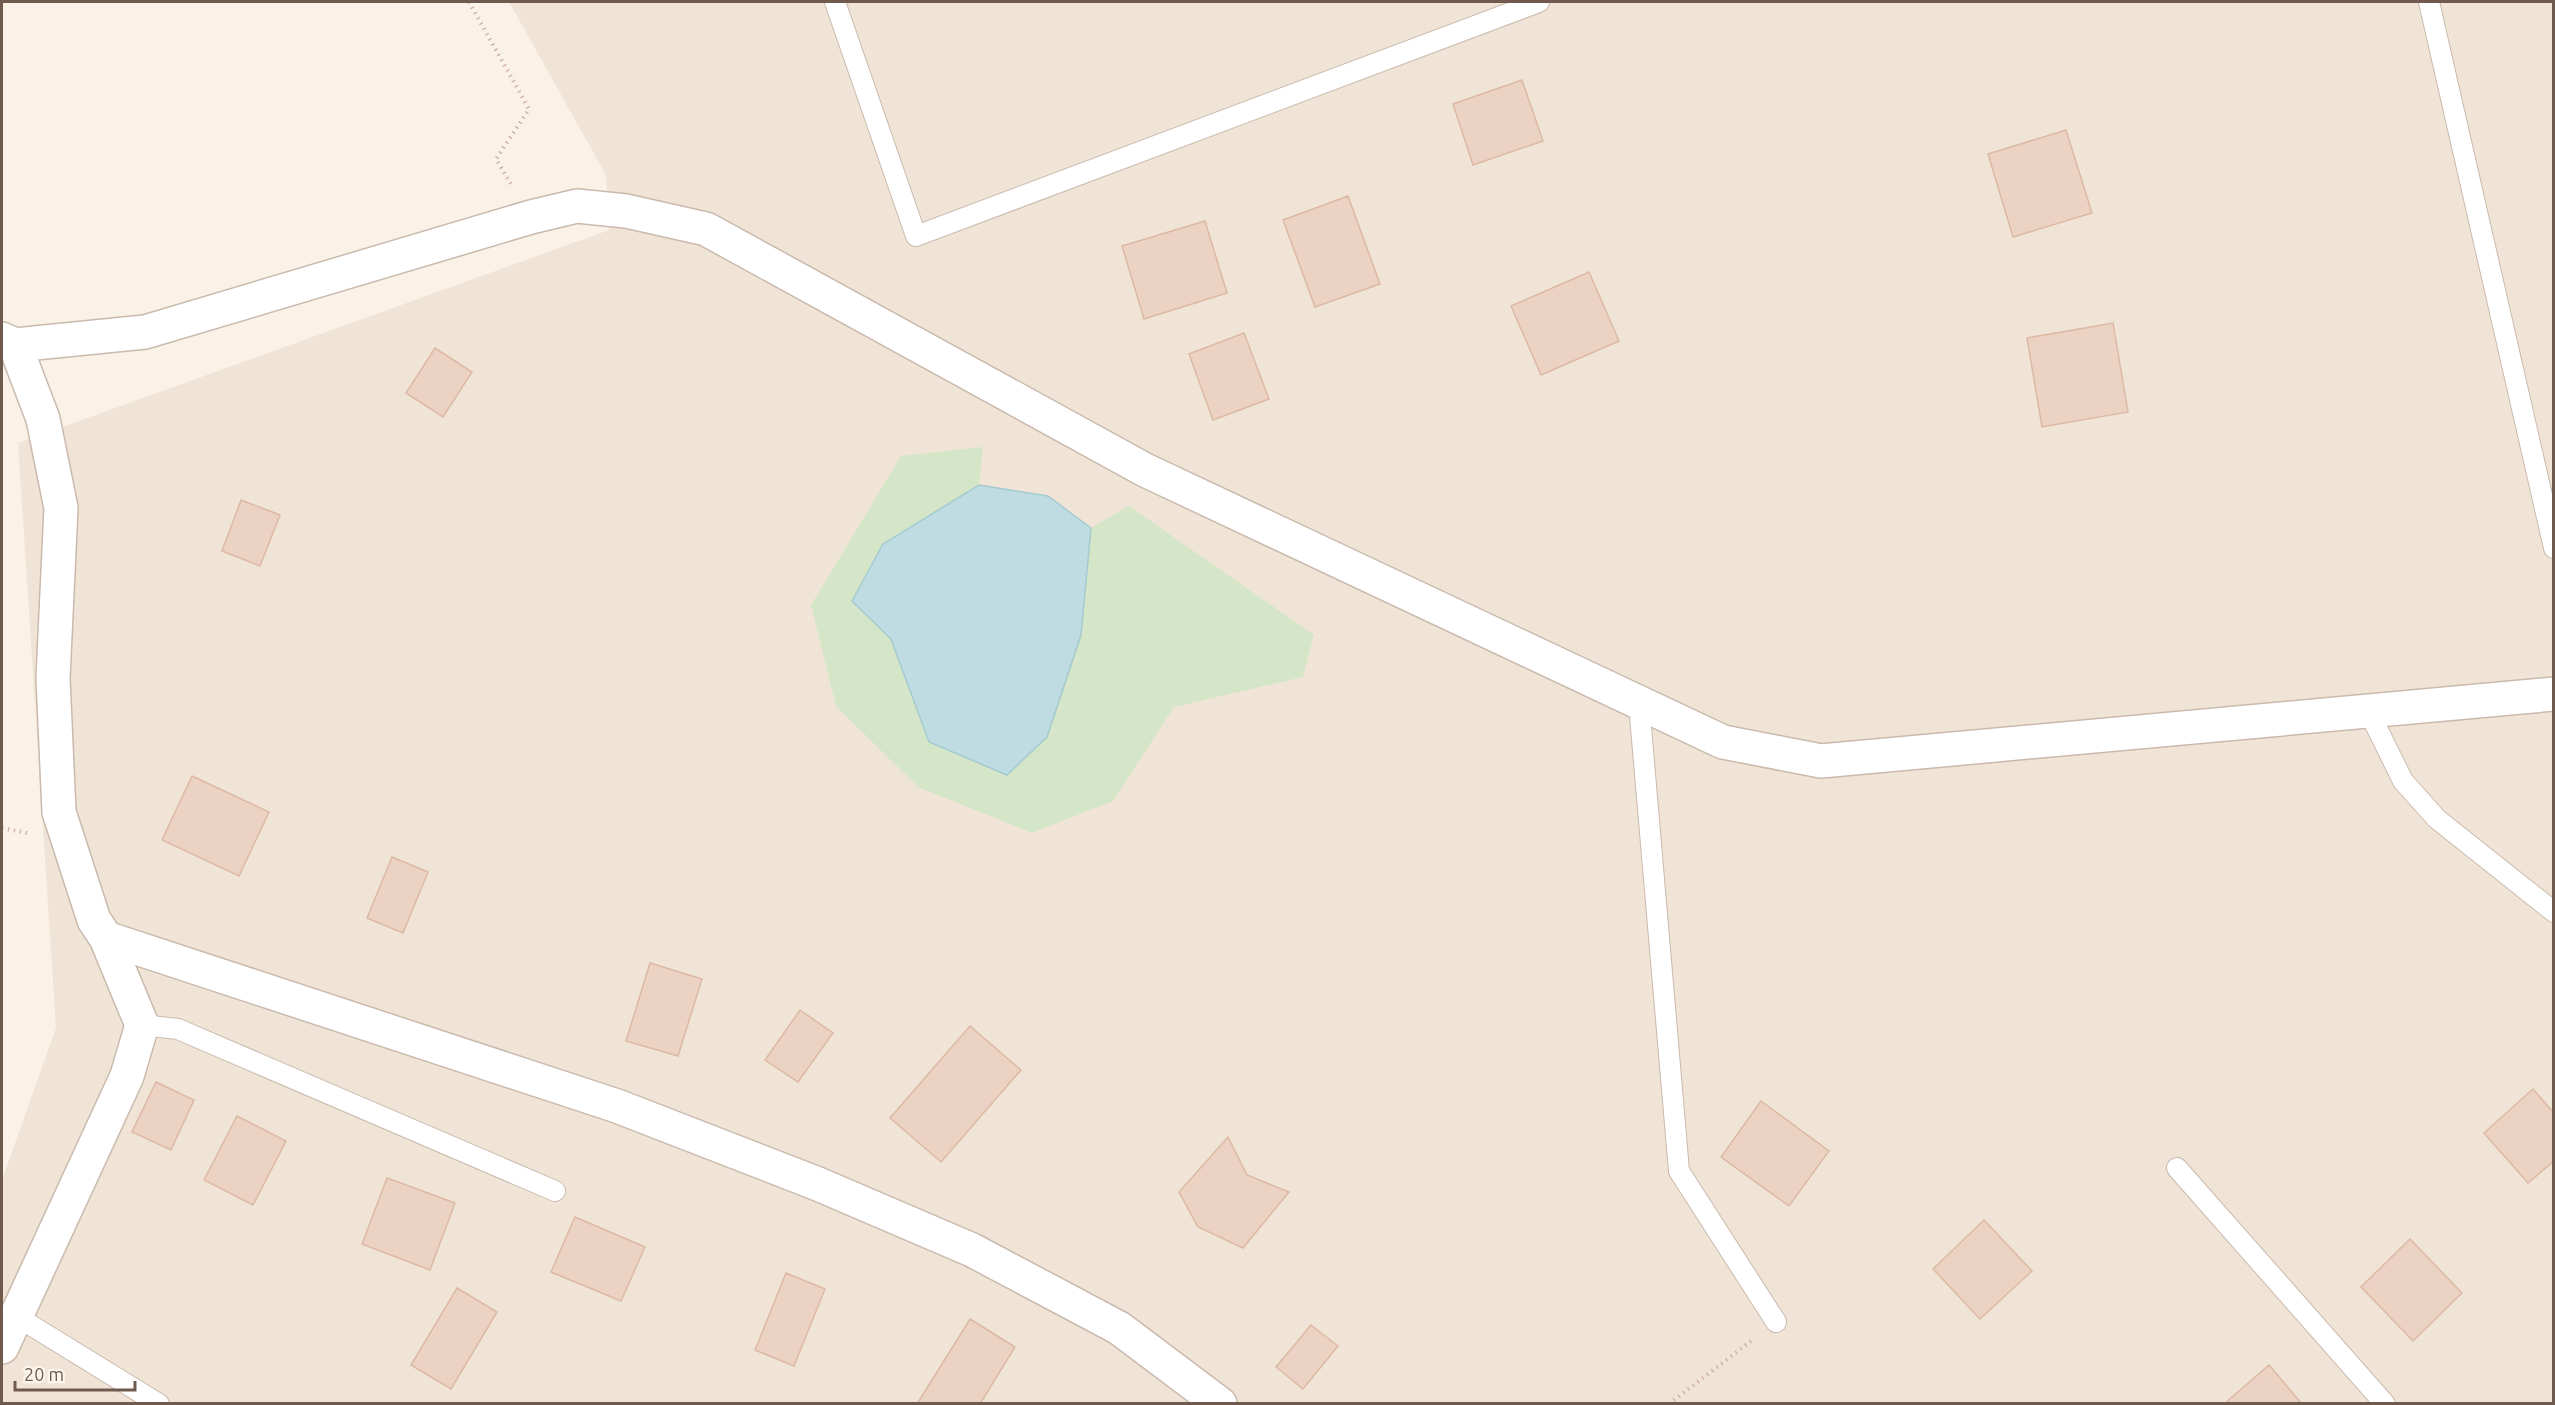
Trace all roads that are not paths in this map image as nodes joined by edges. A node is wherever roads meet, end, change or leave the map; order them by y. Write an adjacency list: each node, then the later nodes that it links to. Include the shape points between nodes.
1 (835, 2): 2 (lane, via 916,236)
2 (1539, 2)
3 (2429, 2): 5 (lane)
4 (8, 342): 7 (street, via 145,332 531,217 577,206 626,211 706,229 1145,470); 10 (street, via 43,419 61,508 53,678 59,812 94,920)
5 (2553, 548)
6 (2553, 694): 8 (street)
7 (1639, 704): 8 (street, via 1723,742 1821,761); 15 (lane, via 1679,1171)
8 (2368, 710): 9 (lane, via 2403,780 2437,819)
9 (2553, 912)
10 (106, 938): 11 (street); 18 (street, via 618,1106 818,1184 972,1250 1119,1328)
11 (142, 1025): 13 (lane, via 178,1029); 14 (street, via 127,1076)
12 (2177, 1168): 19 (lane)
13 (555, 1191)
14 (16, 1316): 16 (street); 17 (lane)
15 (1776, 1322)
16 (2, 1347)
17 (159, 1404)
18 (1220, 1404)
19 (2385, 1404)

